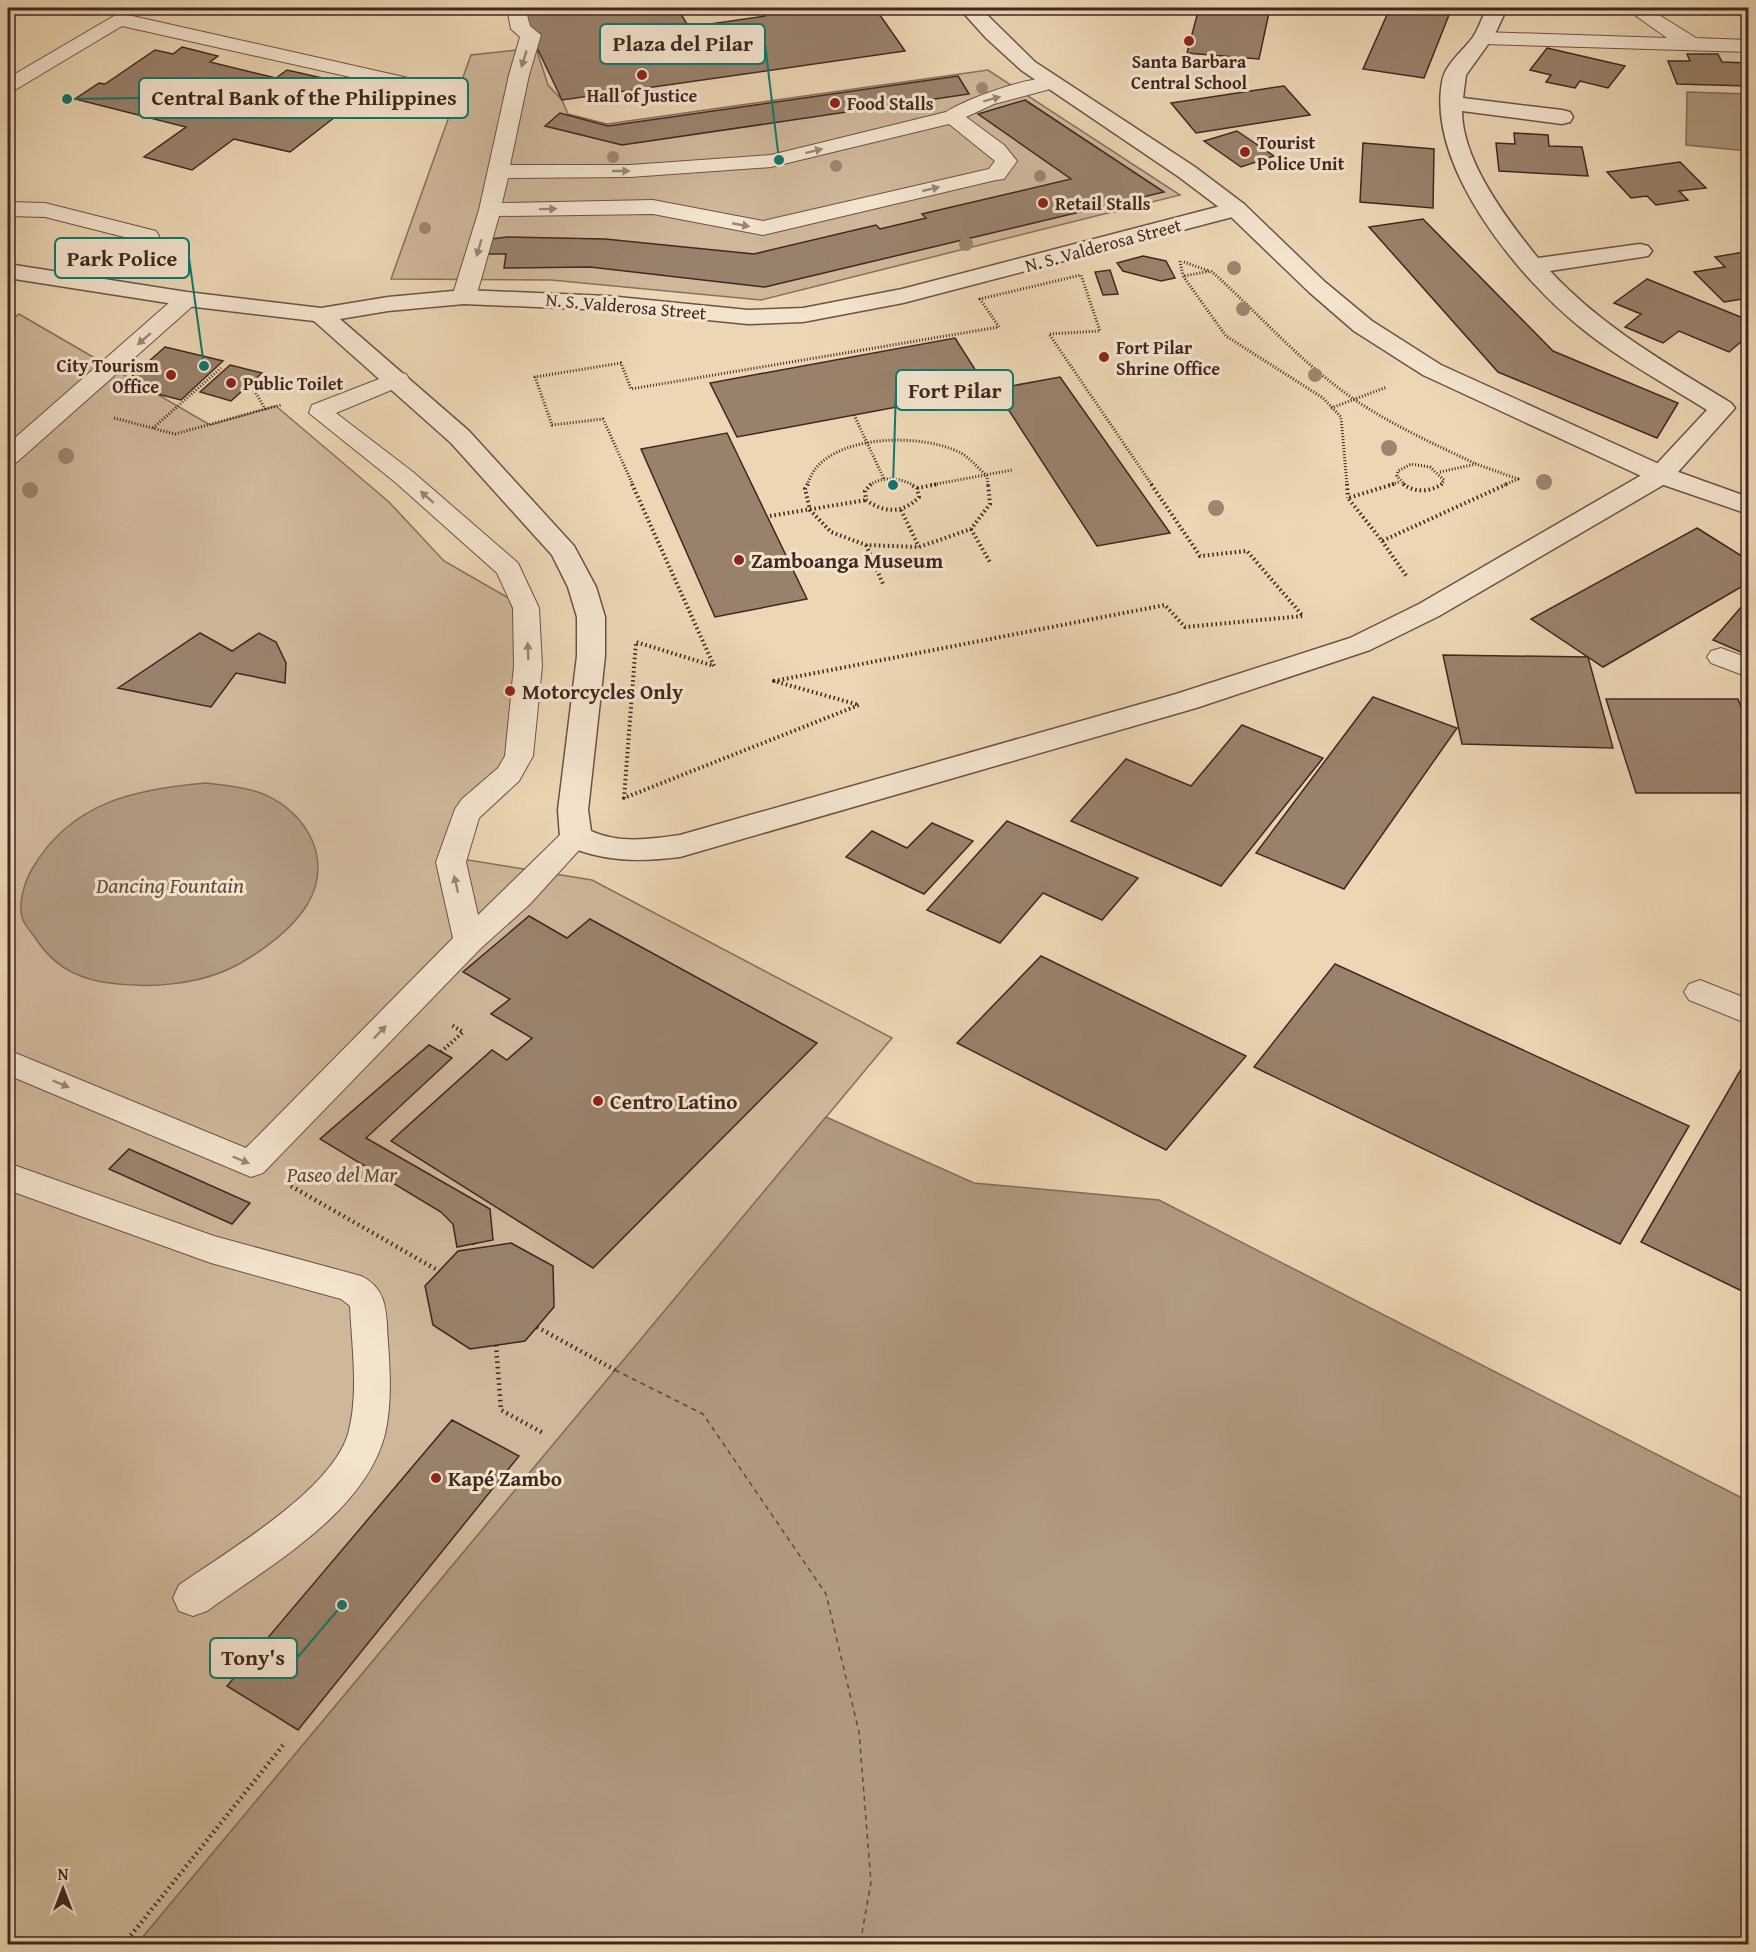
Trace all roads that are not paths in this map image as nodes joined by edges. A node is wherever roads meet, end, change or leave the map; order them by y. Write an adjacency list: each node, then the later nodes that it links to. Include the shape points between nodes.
1 (516, 8): 15 (lane, one-way to 15, via 521,29 531,35)
2 (969, 8): 10 (street)
3 (1497, 8): 6 (street)
4 (1635, 8): 7 (lane)
5 (124, 13): 9 (lane); 11 (lane)
6 (1482, 38): 7 (lane); 12 (street, via 1453,80)
7 (1690, 44): 8 (lane)
8 (1749, 46)
9 (404, 83)
10 (1051, 83): 13 (lane, one-way to 10, via 978,103); 17 (street)
11 (8, 86)
12 (1452, 103): 14 (street); 21 (street, via 1456,141 1474,180 1492,214)
13 (953, 117): 15 (lane, one-way to 13, via 630,171 771,161); 18 (lane, one-way to 13, via 653,207 763,228 996,174 1006,161)
14 (1562, 117)
15 (499, 172): 18 (lane)
16 (8, 209): 19 (lane, via 45,210)
17 (1236, 209): 23 (street, N. S. Valderosa Street, via 903,296 803,315 748,317 608,303); 30 (street, via 1363,326 1432,370)
18 (489, 210): 23 (lane, one-way to 23)
19 (148, 236)
20 (1640, 251): 21 (street)
21 (1532, 266): 28 (street, via 1612,341)
22 (8, 271): 24 (street, N. S. Valderosa Street)
23 (465, 297): 25 (street, N. S. Valderosa Street)
24 (187, 299): 25 (street, N. S. Valderosa Street); 29 (lane, one-way to 29)
25 (321, 315): 26 (street)
26 (397, 379): 34 (street, via 460,437 549,535 564,552 582,587 591,617 591,656 573,810); 35 (lane, one-way to 26, via 451,862 468,811 509,774 519,756 528,666 526,608 509,568 404,477 321,413 339,400)
27 (1749, 405): 28 (street)
28 (1722, 408): 30 (street)
29 (8, 457)
30 (1661, 475): 31 (street); 34 (street, via 1429,610 1360,644 1265,677 681,846 622,851 600,849)
31 (1749, 506)
32 (1721, 657): 33 (lane)
33 (1749, 668)
34 (576, 837): 35 (lane)
35 (469, 941): 38 (lane, one-way to 35, via 251,1164)
36 (1700, 992): 37 (lane)
37 (1749, 1012)
38 (8, 1062)
39 (8, 1176): 40 (lane, via 211,1249 347,1284 368,1302 370,1413 366,1437 354,1466 333,1492 306,1515)
40 (194, 1598)

